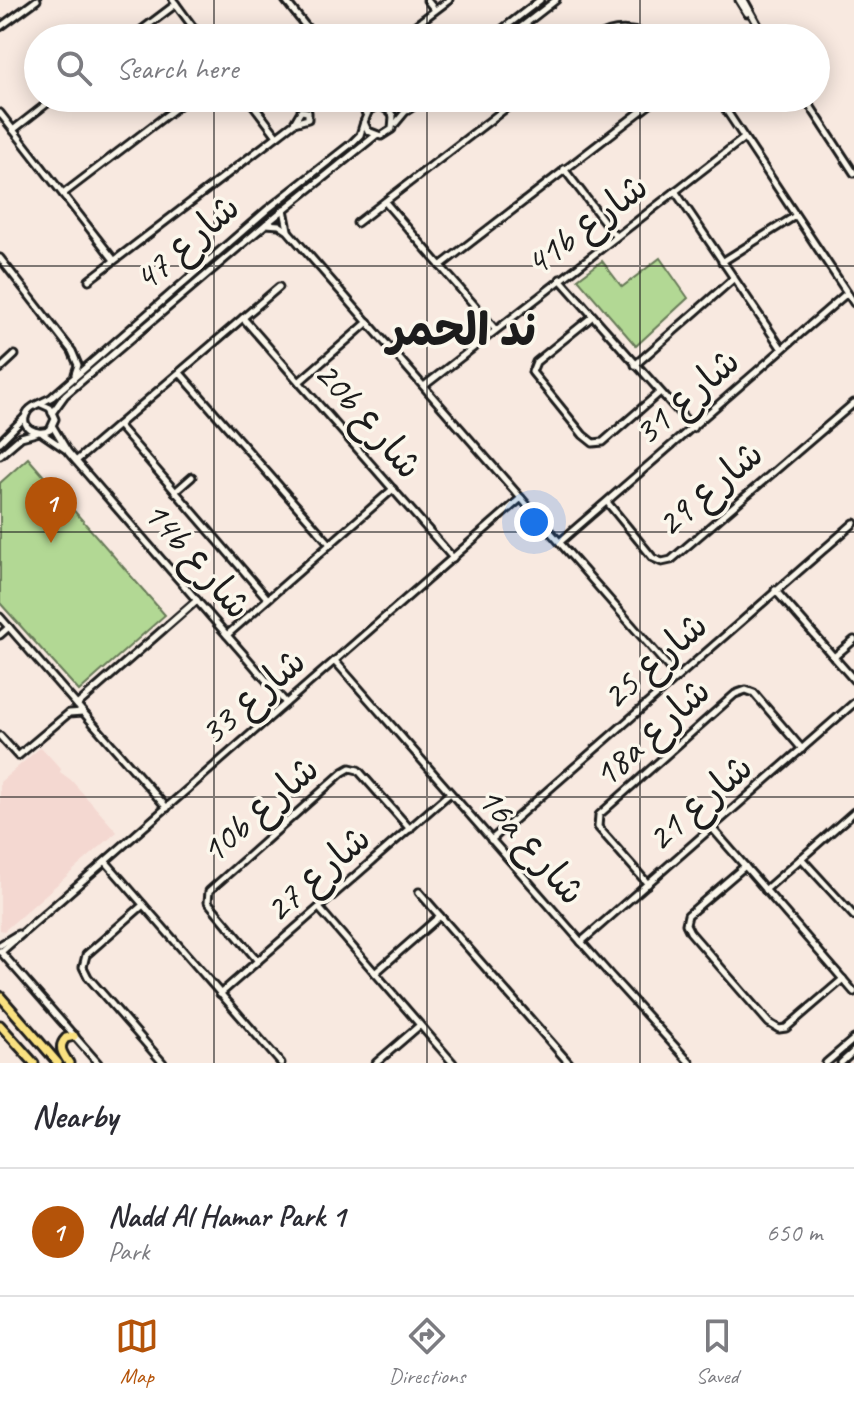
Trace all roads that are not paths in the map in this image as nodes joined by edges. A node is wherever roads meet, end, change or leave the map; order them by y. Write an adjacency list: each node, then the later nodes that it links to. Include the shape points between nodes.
1 (37, 0): 17 (street)
2 (285, 0): 12 (street)
3 (427, 0): 9 (street)
4 (449, 0): 9 (street)
5 (540, 0): 14 (street)
6 (556, 0): 15 (street)
7 (741, 0): 16 (street)
8 (174, 2): 10 (street); 11 (street)
9 (435, 10): 13 (street)
10 (148, 24)
11 (190, 24)
12 (304, 24)
13 (417, 24)
14 (509, 24)
15 (525, 24)
16 (756, 24)
17 (0, 27)
18 (36, 112): 33 (street)
19 (171, 112): 40 (street)
20 (259, 112): 34 (street)
21 (370, 112): 29 (street)
22 (391, 112): 32 (street)
23 (405, 112): 32 (street)
24 (501, 112): 41 (street)
25 (639, 112): 37 (street)
26 (727, 112): 36 (street)
27 (814, 112): 38 (street)
28 (0, 113): 33 (street)
29 (366, 114): 30 (street)
30 (364, 122): 35 (street); 65 (street, شارع 47, via 352,143)
31 (294, 123): 34 (street)
32 (394, 125): 35 (street, via 385,135)
33 (13, 130): 40 (street)
34 (277, 136): 49 (street)
35 (375, 136): 42 (street, شارع 47)
36 (744, 138): 39 (street, 41b شارع); 43 (street)
37 (564, 169): 47 (street); 51 (street)
38 (854, 173)
39 (675, 191): 47 (street, 41b شارع); 50 (street)
40 (63, 194): 49 (street)
41 (385, 202): 44 (street); 51 (street)
42 (284, 209): 45 (street, شارع 47); 46 (street)
43 (795, 216): 50 (street); 56 (street)
44 (357, 223)
45 (266, 224): 46 (street); 75 (street, شارع 47, via 65,395)
46 (288, 231): 60 (street)
47 (616, 237): 52 (street, 41b شارع)
48 (0, 258): 63 (street)
49 (114, 260): 54 (street)
50 (722, 262): 53 (street)
51 (440, 266): 61 (street)
52 (560, 279): 58 (street); 61 (street, 41b شارع)
53 (733, 279): 62 (street); 66 (street)
54 (89, 280)
55 (279, 287): 59 (street)
56 (847, 293): 57 (street); 62 (street, شارع 31)
57 (854, 303)
58 (593, 316): 66 (street); 72 (street, via 532,366 537,381 583,435 593,443 603,442)
59 (243, 318): 68 (street); 70 (street, 20b شارع)
60 (368, 322): 70 (street); 71 (street)
61 (495, 329): 71 (street, 41b شارع)
62 (782, 349): 79 (street, شارع 31)
63 (72, 351): 65 (street, via 84,359); 69 (street, via 78,365)
64 (15, 355): 67 (street)
65 (97, 356): 69 (street, شارع 47)
66 (635, 365): 72 (street)
67 (0, 369)
68 (180, 373): 77 (street); 92 (street)
69 (74, 376): 74 (street, شارع 47)
70 (299, 382): 86 (street, 20b شارع)
71 (424, 386): 88 (street)
72 (659, 393): 79 (street)
73 (854, 403): 89 (street, شارع 29, via 671,560 653,558)
74 (41, 404): 75 (street); 76 (street)
75 (52, 414): 78 (street)
76 (26, 416): 80 (street, via 27,425); 81 (street)
77 (118, 425): 84 (street); 87 (street)
78 (53, 427): 80 (street); 82 (street, 14b شارع)
79 (693, 428): 89 (street, شارع 31)
80 (39, 434): 82 (street, 14b شارع); 83 (street, via 21,437)
81 (0, 442)
82 (68, 452): 84 (street, 14b شارع)
83 (0, 455)
84 (76, 461): 96 (street, 14b شارع)
85 (192, 477): 87 (street)
86 (393, 489): 92 (street); 93 (street, 20b شارع)
87 (175, 492): 95 (street)
88 (521, 498): 91 (street); 93 (street, شارع 33)
89 (607, 502): 91 (street, شارع 31)
90 (854, 523): 94 (street, شارع 25)
91 (561, 541): 104 (street)
92 (330, 544): 95 (street)
93 (453, 558): 103 (street, شارع 33)
94 (775, 590): 102 (street); 104 (street, شارع 25)
95 (267, 598): 100 (street)
96 (197, 600): 100 (street, 14b شارع); 109 (street)
97 (0, 617): 98 (street)
98 (9, 627): 99 (street); 106 (street)
99 (0, 635)
100 (227, 635): 107 (street, 14b شارع)
101 (854, 640): 102 (street)
102 (834, 657): 105 (street)
103 (335, 661): 107 (street, شارع 33); 114 (street, 16a شارع)
104 (677, 677): 119 (street, شارع 25)
105 (854, 680)
106 (67, 694): 109 (street); 111 (street, via 69,706)
107 (286, 703): 115 (street, شارع 33)
108 (854, 703): 113 (street, شارع 21)
109 (77, 705): 110 (street)
110 (84, 713): 111 (street); 115 (street)
111 (60, 719): 112 (street, via 18,756)
112 (0, 736)
113 (802, 749): 117 (street, شارع 21); 123 (street, 18a شارع, via 754,693 735,694 599,815 598,827)
114 (450, 793): 118 (street, شارع 27); 119 (street, 16a شارع)
115 (167, 808): 121 (street, شارع 33)
116 (854, 812): 120 (street)
117 (712, 828): 122 (street); 123 (street, شارع 21)
118 (410, 829): 127 (street, شارع 27); 134 (street, 10b شارع, via 358,770 346,770 211,887 211,906)
119 (491, 840): 131 (street, 16a شارع)
120 (801, 858): 124 (street); 129 (street)
121 (106, 862): 126 (street); 130 (street, شارع 33)
122 (745, 866): 124 (street); 136 (street, via 688,915 686,924 759,1012 775,1028 786,1028)
123 (648, 884): 131 (street, شارع 21)
124 (765, 890): 136 (street)
125 (419, 892): 128 (street)
126 (143, 905): 138 (street); 149 (street, via 90,951 83,967)
127 (319, 908): 134 (street, شارع 27); 135 (street)
128 (440, 916): 135 (street); 153 (street)
129 (854, 916)
130 (18, 934): 132 (street, شارع 33); 133 (street, شارع 33)
131 (581, 942): 154 (street, 16a شارع)
132 (0, 945)
133 (0, 951): 142 (street)
134 (258, 961): 138 (street, شارع 27)
135 (375, 974): 141 (street)
136 (843, 979): 137 (street)
137 (854, 992)
138 (220, 994): 150 (street)
139 (0, 996): 146 (main road)
140 (0, 1025): 145 (main road)
141 (420, 1025): 151 (street); 152 (street)
142 (74, 1036): 147 (main road, via 61,1046); 148 (street)
143 (854, 1039): 155 (street)
144 (854, 1054): 156 (street); 157 (street)
145 (34, 1063)
146 (58, 1063)
147 (69, 1063)
148 (98, 1063)
149 (163, 1063)
150 (281, 1063)
151 (376, 1063)
152 (453, 1063)
153 (569, 1063)
154 (690, 1063)
155 (826, 1063)
156 (841, 1063)
157 (853, 1063)

